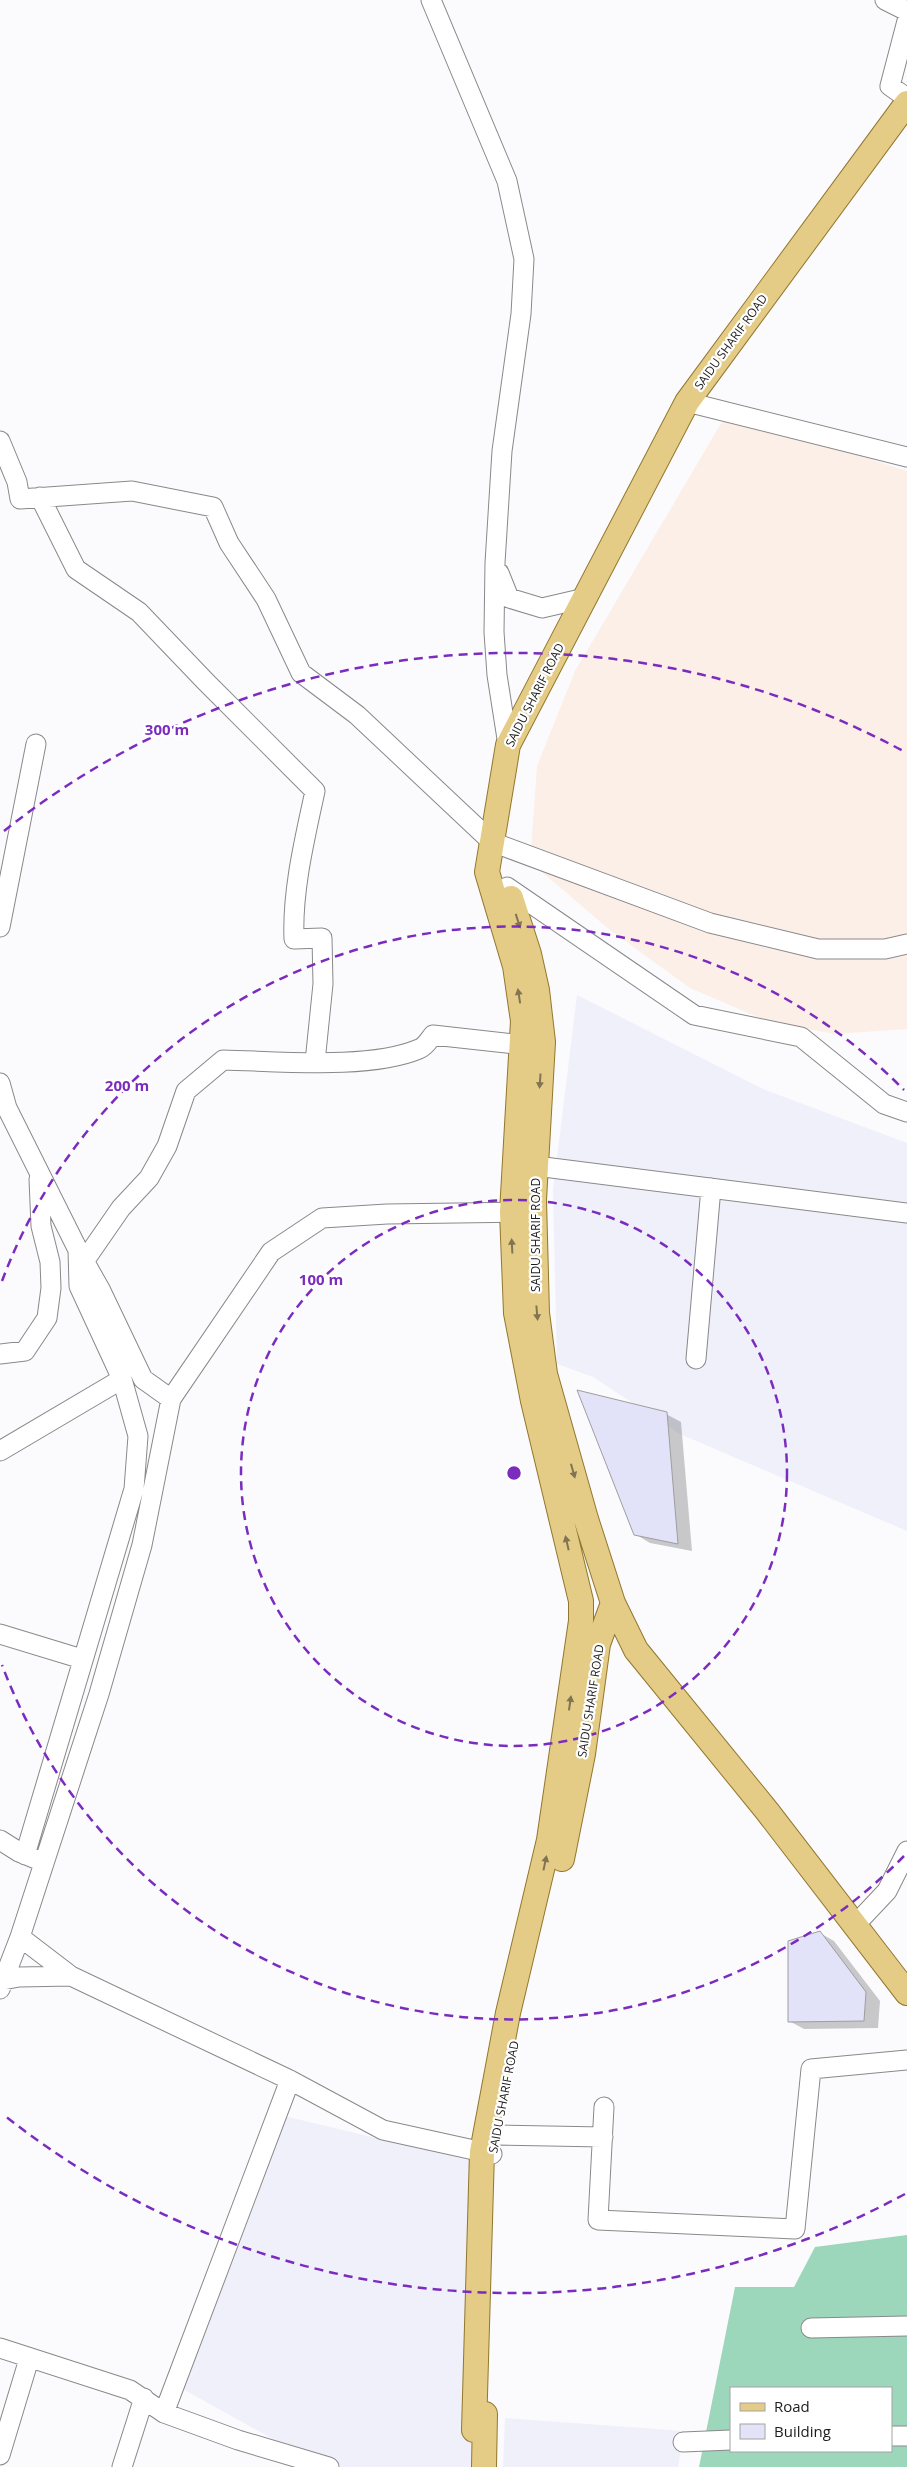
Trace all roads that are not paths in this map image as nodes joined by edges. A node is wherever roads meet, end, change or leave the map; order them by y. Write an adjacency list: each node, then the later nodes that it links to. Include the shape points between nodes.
1 (431, 0): 11 (street, via 507,180 524,259 521,314 502,451)
2 (885, 0): 3 (street)
3 (907, 11)
4 (907, 21): 5 (street, via 890,86)
5 (907, 98)
6 (907, 103): 7 (main road, SAIDU SHARIF ROAD)
7 (687, 402): 9 (street); 12 (main road, SAIDU SHARIF ROAD)
8 (0, 442): 10 (street, via 18,482 20,499)
9 (907, 457)
10 (40, 497): 15 (street, via 132,491 213,507 229,543 266,599 301,673 357,715); 20 (street, via 76,569 139,612 315,791 306,830 294,939 322,938 323,984)
11 (496, 563): 12 (street, via 509,598 542,608); 14 (street, via 494,632)
12 (585, 598): 14 (main road, SAIDU SHARIF ROAD)
13 (36, 744): 17 (street)
14 (508, 745): 15 (main road, SAIDU SHARIF ROAD)
15 (492, 842): 16 (main road, SAIDU SHARIF ROAD); 18 (street, via 710,923 818,949 884,949); 19 (main road, one-way to 15, via 524,1021 515,966 487,872)
16 (507, 888): 22 (street, via 694,1015 801,1037 884,1104); 23 (main road, SAIDU SHARIF ROAD, one-way to 23, via 529,954 542,1037)
17 (0, 927)
18 (907, 944)
19 (524, 1045): 20 (street, via 433,1035 422,1048 384,1059); 26 (main road)
20 (316, 1062): 28 (street, via 223,1060 186,1091 167,1146 149,1178)
21 (0, 1083): 24 (street, via 7,1108)
22 (907, 1112)
23 (536, 1166): 25 (street); 26 (main road, SAIDU SHARIF ROAD)
24 (38, 1170): 28 (street); 29 (street, via 42,1226 50,1262 47,1318 25,1351)
25 (711, 1188): 27 (street); 30 (street)
26 (523, 1212): 32 (street, via 322,1218 272,1252); 33 (main road, via 516,1313)
27 (907, 1213)
28 (81, 1255): 31 (street, via 79,1286); 32 (street, via 143,1379)
29 (0, 1354)
30 (696, 1359)
31 (122, 1379): 34 (street); 39 (street, via 138,1436 134,1489)
32 (171, 1398): 43 (street, via 142,1545 99,1694)
33 (542, 1399): 35 (main road, one-way to 33); 36 (main road, one-way to 36)
34 (0, 1451)
35 (581, 1601): 38 (main road); 49 (main road, one-way to 35, via 549,1840 582,1621)
36 (613, 1603): 38 (main road, SAIDU SHARIF ROAD); 44 (main road, via 636,1650 767,1810)
37 (0, 1634): 39 (street)
38 (598, 1644): 49 (main road, SAIDU SHARIF ROAD, via 583,1754 557,1880)
39 (82, 1659): 42 (street)
40 (0, 1840): 42 (street)
41 (907, 1851): 44 (street, via 887,1891)
42 (25, 1855): 43 (street)
43 (44, 1863): 45 (street)
44 (855, 1925): 48 (main road)
45 (20, 1937): 46 (street); 47 (street)
46 (71, 1976): 47 (street, via 19,1977); 51 (street)
47 (2, 1985)
48 (907, 1993)
49 (514, 2015): 54 (main road)
50 (907, 2060): 53 (street, via 811,2069 795,2229 598,2220)
51 (290, 2080): 54 (street, via 384,2130); 60 (street)
52 (604, 2106): 53 (street)
53 (602, 2137): 54 (street)
54 (490, 2147): 68 (main road, via 479,2430)
55 (907, 2326): 56 (street)
56 (811, 2328)
57 (0, 2348): 58 (street)
58 (29, 2359): 59 (street, via 130,2390); 65 (street)
59 (144, 2398): 60 (street); 66 (street)
60 (164, 2413): 67 (street, via 238,2440)
61 (892, 2436): 62 (street)
62 (907, 2436)
63 (730, 2440): 64 (street)
64 (683, 2442)
65 (0, 2455)
66 (122, 2467)
67 (329, 2467)
68 (484, 2467)

